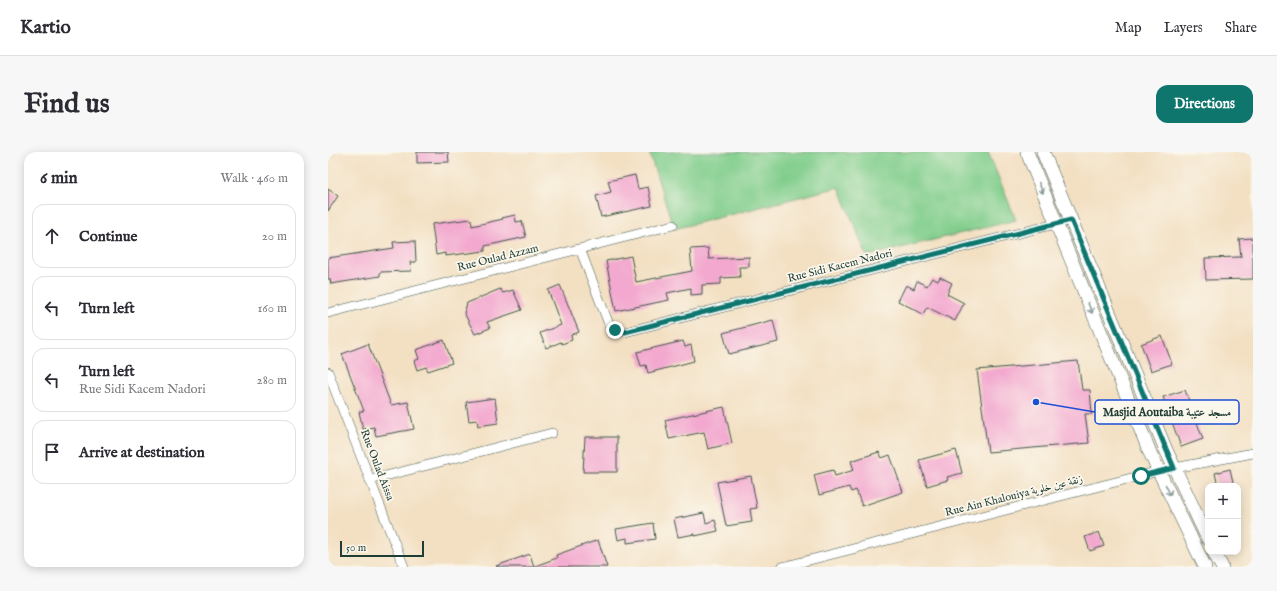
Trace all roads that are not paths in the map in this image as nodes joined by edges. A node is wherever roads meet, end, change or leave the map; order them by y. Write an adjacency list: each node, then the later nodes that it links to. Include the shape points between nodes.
1 (1027, 152): 4 (street, one-way to 4)
2 (1043, 152): 3 (street)
3 (1071, 220): 4 (street, Rue Sidi Kacem Nadori); 11 (street)
4 (1056, 224): 6 (street, Rue Sidi Kacem Nadori, via 625,332 610,327); 12 (street, one-way to 12)
5 (673, 225): 6 (street, Rue Oulad Azzam)
6 (580, 249): 7 (street, Rue Oulad Azzam)
7 (328, 313)
8 (328, 372): 13 (street, Rue Oulad Aissa)
9 (552, 433): 13 (street)
10 (1253, 453): 11 (street, Rue Ain Khalouiya زنقة عين خلوية)
11 (1174, 468): 12 (street, Rue Ain Khalouiya زنقة عين خلوية); 14 (street)
12 (1159, 471): 17 (street, Rue Ain Khalouiya زنقة عين خلوية); 18 (street, one-way to 18)
13 (370, 480): 16 (street, Rue Oulad Aissa)
14 (1205, 533)
15 (1216, 555): 19 (street)
16 (404, 567)
17 (782, 567)
18 (1205, 567)
19 (1222, 567)

